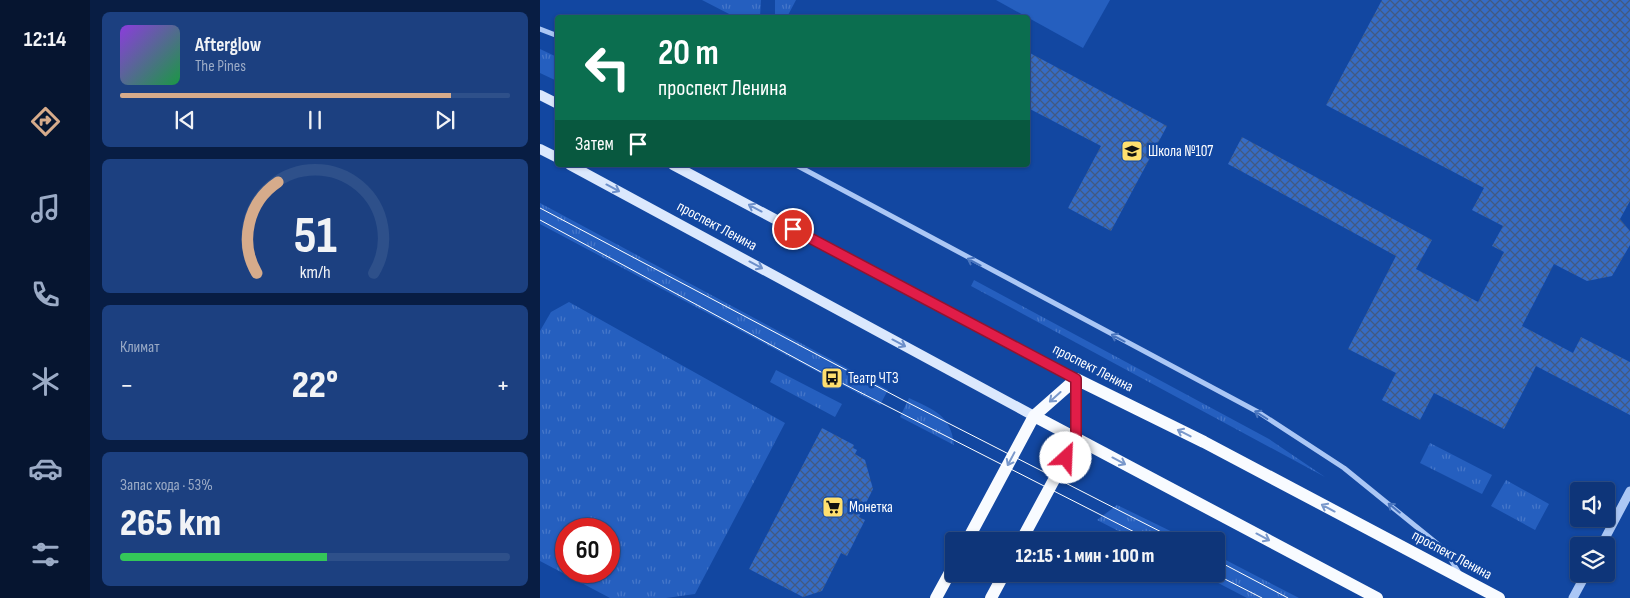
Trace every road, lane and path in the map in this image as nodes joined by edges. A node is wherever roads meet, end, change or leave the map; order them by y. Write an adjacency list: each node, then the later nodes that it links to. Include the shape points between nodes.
1 (540, 29): 2 (street)
2 (555, 35)
3 (540, 95): 4 (main road)
4 (555, 102)
5 (540, 149): 6 (main road)
6 (555, 156)
7 (574, 167): 11 (main road, проспект Ленина, one-way to 11)
8 (677, 167): 10 (main road, проспект Ленина, one-way to 8)
9 (800, 167): 17 (street, one-way to 9, via 1445,550 1423,532 1344,468 1258,412)
10 (1076, 379): 11 (main road, one-way to 11); 12 (main road); 17 (main road, проспект Ленина, one-way to 10, via 1204,442)
11 (1034, 416): 12 (main road, проспект Ленина); 14 (main road, one-way to 14)
12 (1076, 439): 15 (main road); 23 (main road, проспект Ленина, one-way to 23)
13 (1630, 492): 16 (street)
14 (972, 532)
15 (1026, 532)
16 (1606, 537)
17 (1464, 580): 24 (main road, проспект Ленина)
18 (945, 582): 21 (main road)
19 (1000, 582): 22 (main road)
20 (1582, 582): 25 (street)
21 (936, 598)
22 (991, 598)
23 (1378, 598)
24 (1499, 598)
25 (1573, 598)

